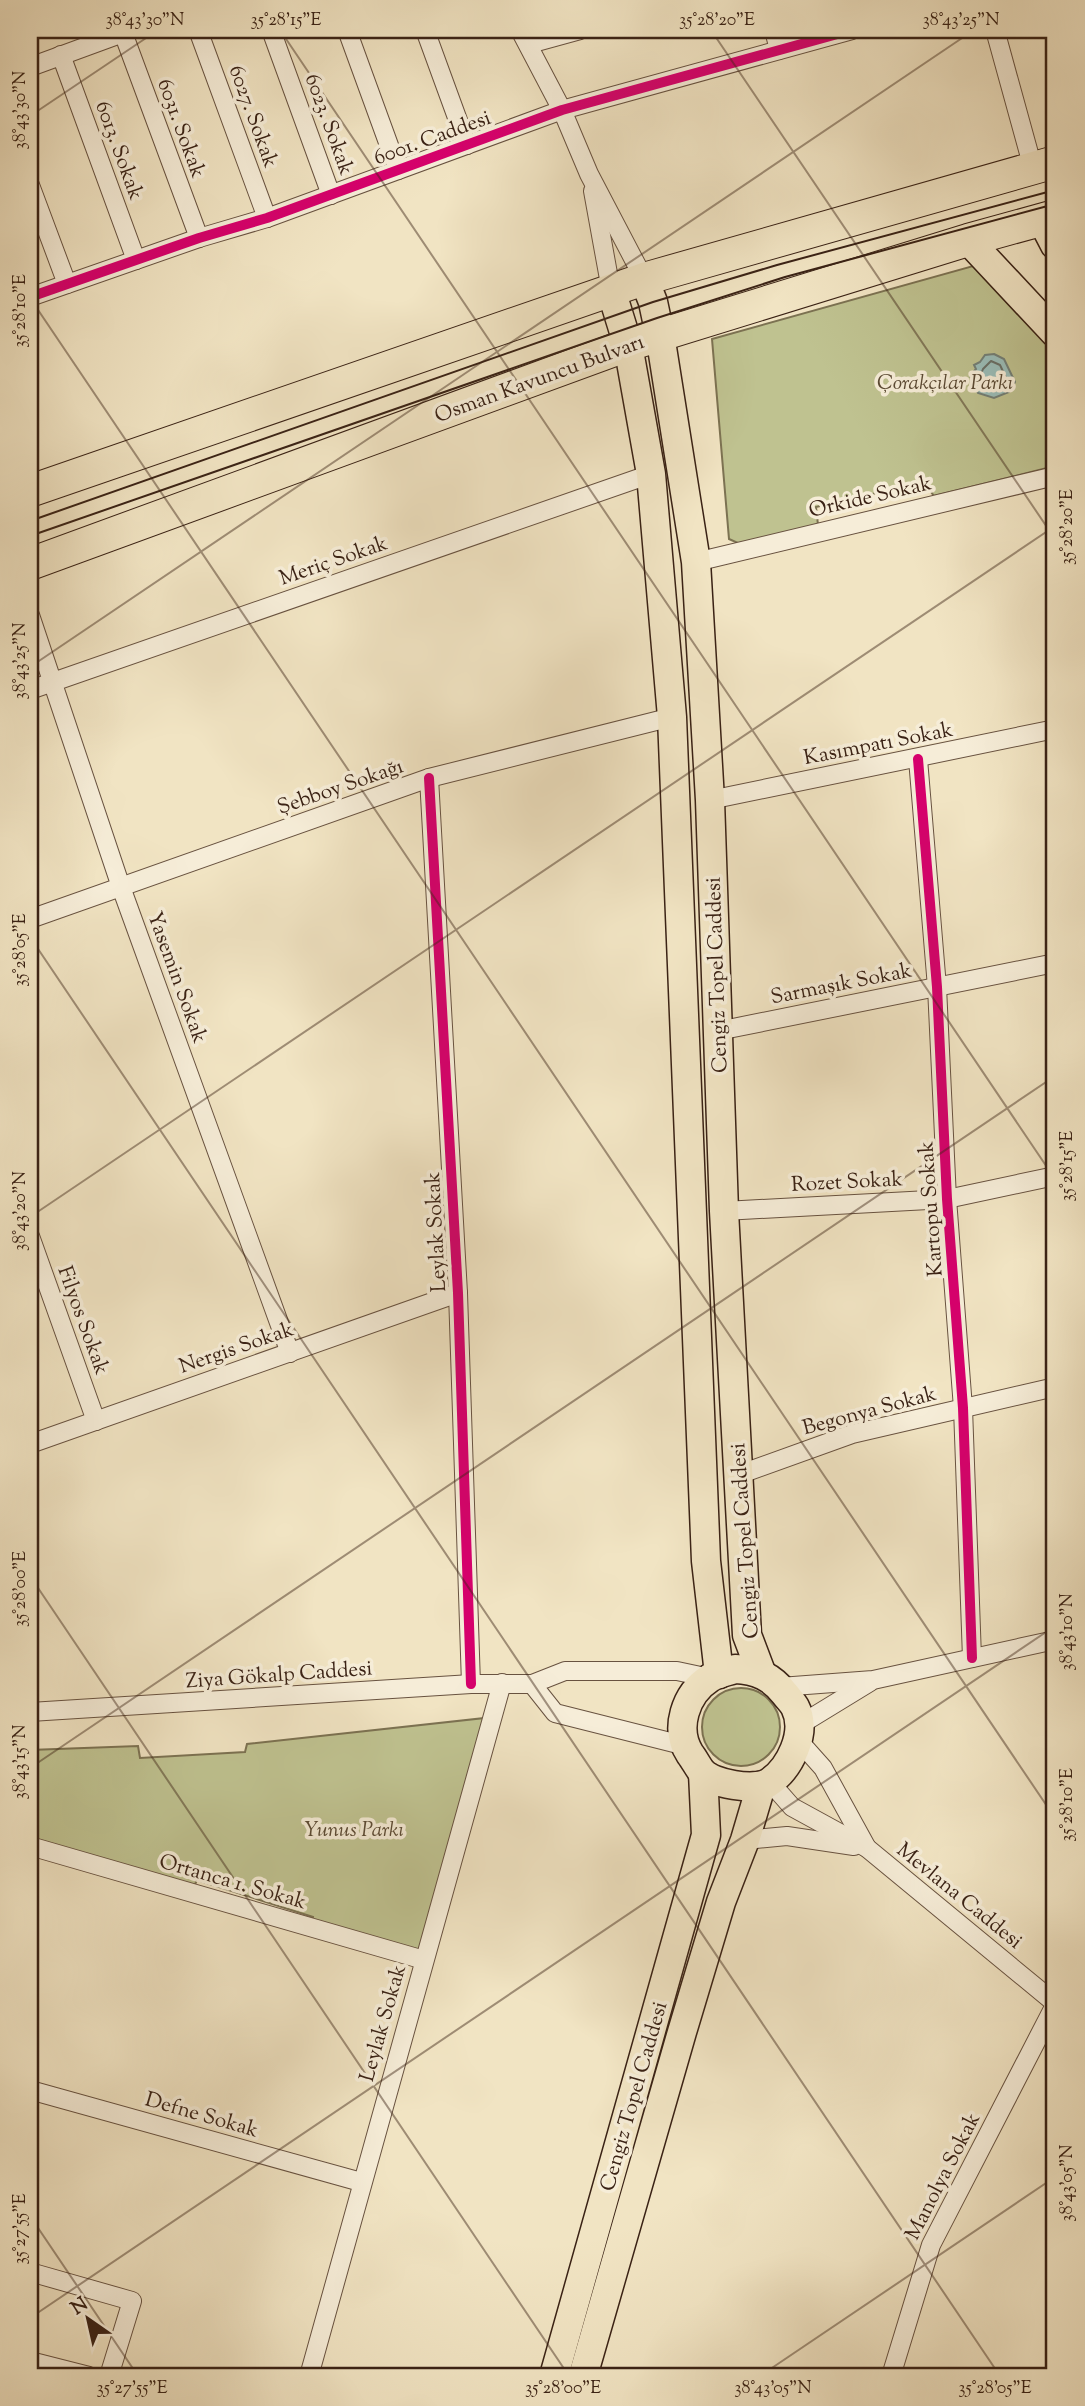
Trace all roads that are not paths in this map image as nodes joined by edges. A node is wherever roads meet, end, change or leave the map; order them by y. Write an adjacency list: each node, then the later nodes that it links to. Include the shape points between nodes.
1 (198, 30): 21 (street, 6027. Sokak)
2 (271, 30): 20 (street, 6023. Sokak)
3 (347, 30): 17 (street)
4 (425, 30): 15 (street)
5 (580, 30): 10 (street)
6 (774, 30): 11 (street)
7 (852, 30): 11 (street, 6001. Caddesi)
8 (995, 30): 16 (street)
9 (125, 31): 12 (street); 23 (street, 6031. Sokak)
10 (524, 37): 14 (street)
11 (779, 50): 14 (street, 6001. Caddesi)
12 (61, 55): 13 (street); 25 (street, 6013. Sokak)
13 (30, 66)
14 (562, 110): 15 (street, 6001. Caddesi); 18 (street)
15 (467, 145): 17 (street, 6001. Caddesi)
16 (1044, 165): 26 (highway)
17 (398, 170): 20 (street, 6001. Caddesi)
18 (589, 174): 26 (street); 28 (street)
19 (30, 185): 27 (street)
20 (331, 195): 21 (street, 6001. Caddesi)
21 (267, 218): 23 (street, 6001. Caddesi)
22 (1051, 227): 24 (highway, Osman Kavuncu Bulvarı)
23 (199, 238): 25 (street, 6001. Caddesi)
24 (968, 240): 30 (main road); 31 (highway, Osman Kavuncu Bulvarı)
25 (136, 260): 27 (street, 6001. Caddesi)
26 (644, 279): 28 (highway); 31 (main road, Cengiz Topel Caddesi)
27 (67, 284): 29 (street, 6001. Caddesi)
28 (611, 290): 32 (main road, Cengiz Topel Caddesi); 35 (highway)
29 (30, 297)
30 (1055, 333)
31 (660, 335): 32 (highway, Osman Kavuncu Bulvarı); 36 (main road, Cengiz Topel Caddesi)
32 (628, 345): 33 (main road, Cengiz Topel Caddesi); 37 (highway, Osman Kavuncu Bulvarı)
33 (651, 474): 39 (street, Meriç Sokak); 41 (main road, Cengiz Topel Caddesi)
34 (1055, 475): 36 (street, Orkide Sokak)
35 (30, 491)
36 (696, 562): 45 (main road, Cengiz Topel Caddesi)
37 (30, 564)
38 (30, 615): 39 (street, Yasemin Sokak)
39 (52, 682): 40 (street, Meriç Sokak); 46 (street, Yasemin Sokak)
40 (30, 690)
41 (672, 718): 44 (street, Şebboy Sokağı); 64 (main road, Cengiz Topel Caddesi, via 706,1561)
42 (1055, 729): 43 (street, Kasımpatı Sokak)
43 (918, 759): 45 (street, Kasımpatı Sokak); 49 (street, Kartopu Sokak)
44 (429, 778): 46 (street, Şebboy Sokağı); 55 (street, Leylak Sokak)
45 (710, 800): 50 (main road, Cengiz Topel Caddesi)
46 (121, 887): 47 (street, Şebboy Sokağı); 56 (street, Yasemin Sokak)
47 (30, 919)
48 (1055, 963): 49 (street, Sarmaşık Sokak)
49 (937, 987): 50 (street, Sarmaşık Sokak); 52 (street, Kartopu Sokak)
50 (718, 1031): 53 (main road, Cengiz Topel Caddesi)
51 (1055, 1176): 52 (street, Rozet Sokak)
52 (947, 1199): 53 (street, Rozet Sokak); 58 (street, Kartopu Sokak)
53 (724, 1211): 61 (main road, Cengiz Topel Caddesi)
54 (30, 1236): 59 (street, Filyos Sokak)
55 (458, 1293): 56 (street, Nergis Sokak); 69 (street, Leylak Sokak)
56 (290, 1353): 59 (street, Nergis Sokak)
57 (1055, 1387): 58 (street, Begonya Sokak)
58 (963, 1408): 61 (street, Begonya Sokak, via 852,1434); 63 (street, Kartopu Sokak)
59 (96, 1420): 60 (street, Nergis Sokak)
60 (30, 1444)
61 (738, 1475): 65 (main road, Cengiz Topel Caddesi, via 747,1635)
62 (1055, 1640): 63 (street)
63 (972, 1658): 66 (street)
64 (715, 1676): 65 (main road, via 735,1669); 68 (street, Ziya Gökalp Caddesi, via 677,1671 565,1671); 72 (main road, via 692,1696 686,1708)
65 (770, 1680): 66 (street); 71 (main road, via 796,1709)
66 (873, 1680): 71 (street)
67 (502, 1684): 68 (street, Ziya Gökalp Caddesi); 69 (street, Ziya Gökalp Caddesi); 78 (street, Leylak Sokak)
68 (532, 1684): 72 (street, via 555,1713)
69 (471, 1685): 70 (street, Ziya Gökalp Caddesi)
70 (30, 1712)
71 (798, 1733): 74 (main road, via 790,1759); 77 (street, Mevlana Caddesi, via 824,1768)
72 (686, 1746): 73 (main road)
73 (703, 1773): 74 (main road, via 734,1786); 87 (main road, Cengiz Topel Caddesi, via 706,1835)
74 (766, 1784): 75 (main road, Cengiz Topel Caddesi); 77 (street, Mevlana Caddesi, via 792,1807)
75 (745, 1840): 77 (street, Mevlana Caddesi, via 787,1836); 88 (main road, Cengiz Topel Caddesi, via 686,2019)
76 (30, 1846): 78 (street, Ortanca 1. Sokak)
77 (867, 1848): 79 (street, Mevlana Caddesi)
78 (424, 1960): 81 (street, Leylak Sokak)
79 (1055, 2004): 89 (street, Manolya Sokak, via 931,2245)
80 (30, 2090): 81 (street, Defne Sokak)
81 (361, 2182): 86 (street, Leylak Sokak)
82 (30, 2272): 85 (street, via 132,2301)
83 (30, 2361): 84 (street)
84 (89, 2376)
85 (109, 2376)
86 (309, 2376)
87 (554, 2376)
88 (583, 2376)
89 (891, 2376)

